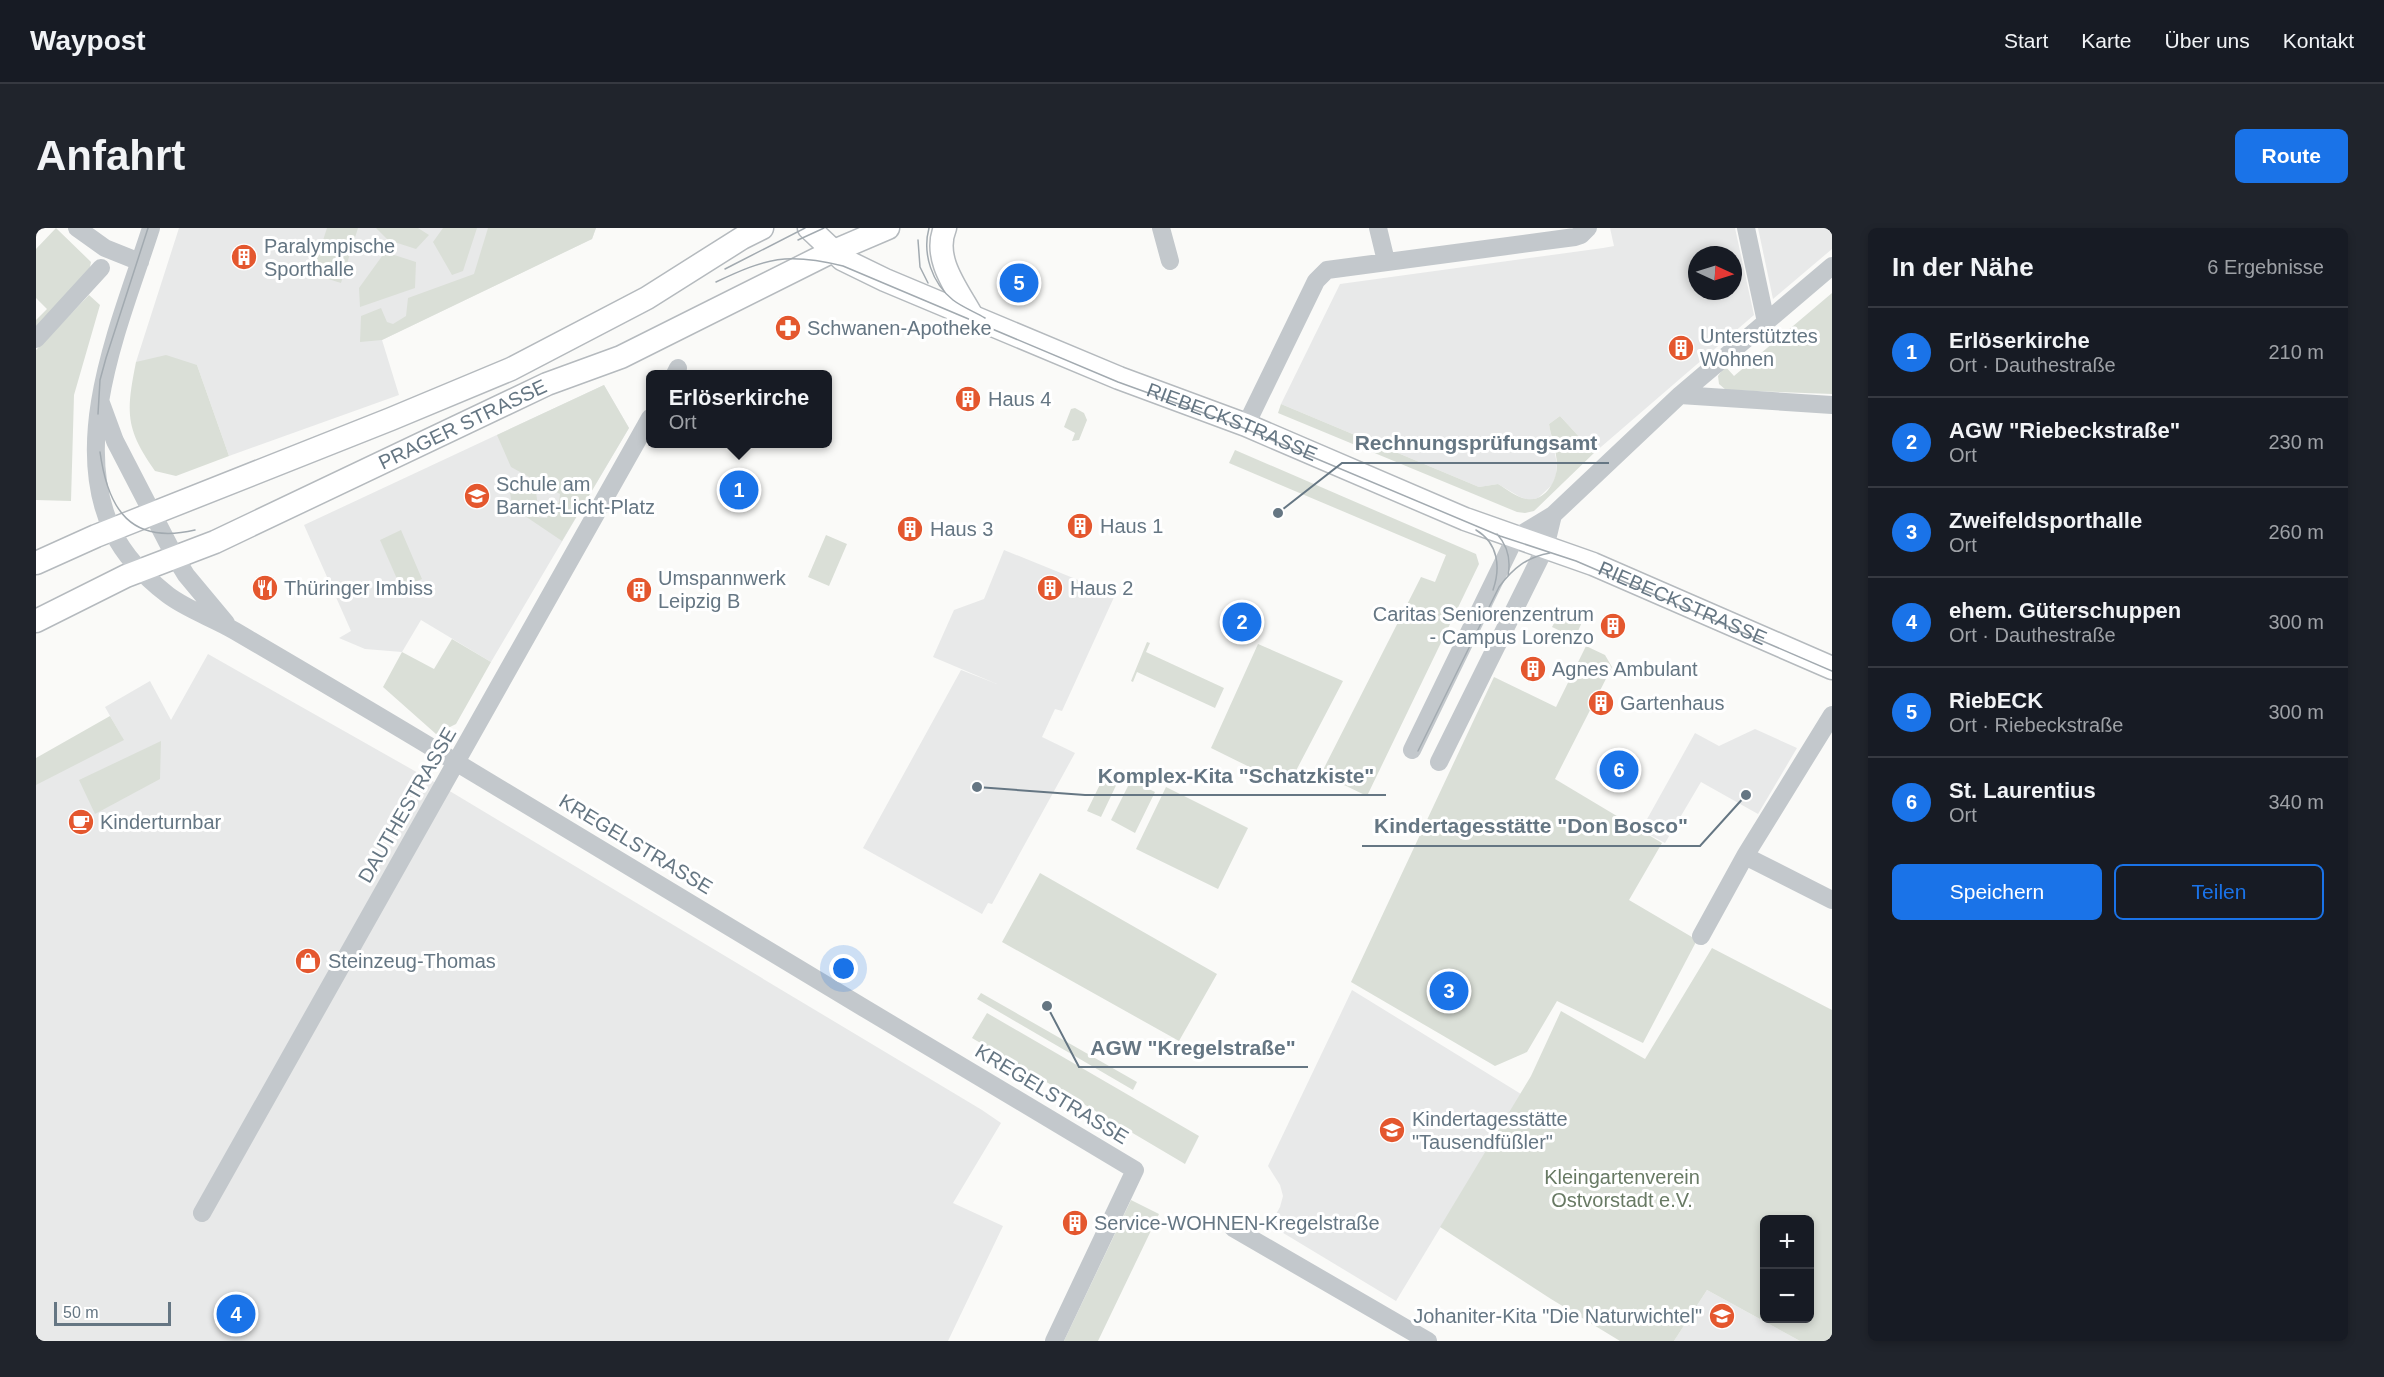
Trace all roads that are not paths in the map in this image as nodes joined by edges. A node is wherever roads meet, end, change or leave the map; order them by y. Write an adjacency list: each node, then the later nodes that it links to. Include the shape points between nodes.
1 (77, 228): 15 (street, via 105,248)
2 (151, 228): 15 (street, KREGELSTRASSE)
3 (809, 228): 12 (main road, RIEBECKSTRASSE)
4 (825, 228): 12 (main road)
5 (888, 228): 12 (main road, PRAGER STRASSE)
6 (945, 228): 18 (main road, via 941,249 948,273)
7 (1161, 228): 13 (street)
8 (1378, 228): 14 (street)
9 (1746, 228): 19 (street)
10 (1587, 230): 14 (street, via 1575,237)
11 (750, 231): 26 (main road, PRAGER STRASSE, via 647,298 511,369)
12 (834, 251): 18 (main road, RIEBECKSTRASSE, via 862,270); 31 (main road, PRAGER STRASSE, via 621,357 547,384 215,542)
13 (1170, 261)
14 (1386, 261): 24 (street, via 1328,270 1320,276)
15 (140, 262): 22 (street, KREGELSTRASSE)
16 (1832, 266): 19 (street)
17 (101, 267): 20 (street)
18 (972, 316): 24 (main road, RIEBECKSTRASSE, via 1119,378)
19 (1766, 322): 21 (street)
20 (36, 339)
21 (1680, 395): 23 (street); 27 (street)
22 (100, 401): 26 (street, via 115,441); 29 (street, KREGELSTRASSE, via 98,483)
23 (1832, 405)
24 (1246, 425): 28 (main road, RIEBECKSTRASSE)
25 (646, 427): 39 (street, DAUTHESTRASSE)
26 (152, 513): 29 (main road, PRAGER STRASSE); 31 (street)
27 (1554, 515): 28 (street); 30 (street)
28 (1515, 538): 30 (main road, RIEBECKSTRASSE); 38 (street)
29 (117, 539): 32 (main road, PRAGER STRASSE); 33 (street, KREGELSTRASSE)
30 (1545, 548): 36 (main road, RIEBECKSTRASSE, via 1593,564); 40 (street)
31 (175, 557): 33 (main road, PRAGER STRASSE); 35 (street)
32 (36, 563)
33 (140, 571): 34 (main road, PRAGER STRASSE); 35 (street, KREGELSTRASSE, via 180,603)
34 (36, 621)
35 (231, 629): 39 (street, KREGELSTRASSE)
36 (1832, 668)
37 (1832, 715): 41 (street)
38 (1412, 750)
39 (457, 762): 44 (street, DAUTHESTRASSE); 46 (street, KREGELSTRASSE, via 1136,1170)
40 (1439, 762)
41 (1745, 856): 42 (street); 43 (street)
42 (1832, 900)
43 (1701, 936)
44 (201, 1213)
45 (1233, 1228): 47 (street)
46 (1054, 1341)
47 (1428, 1341)

